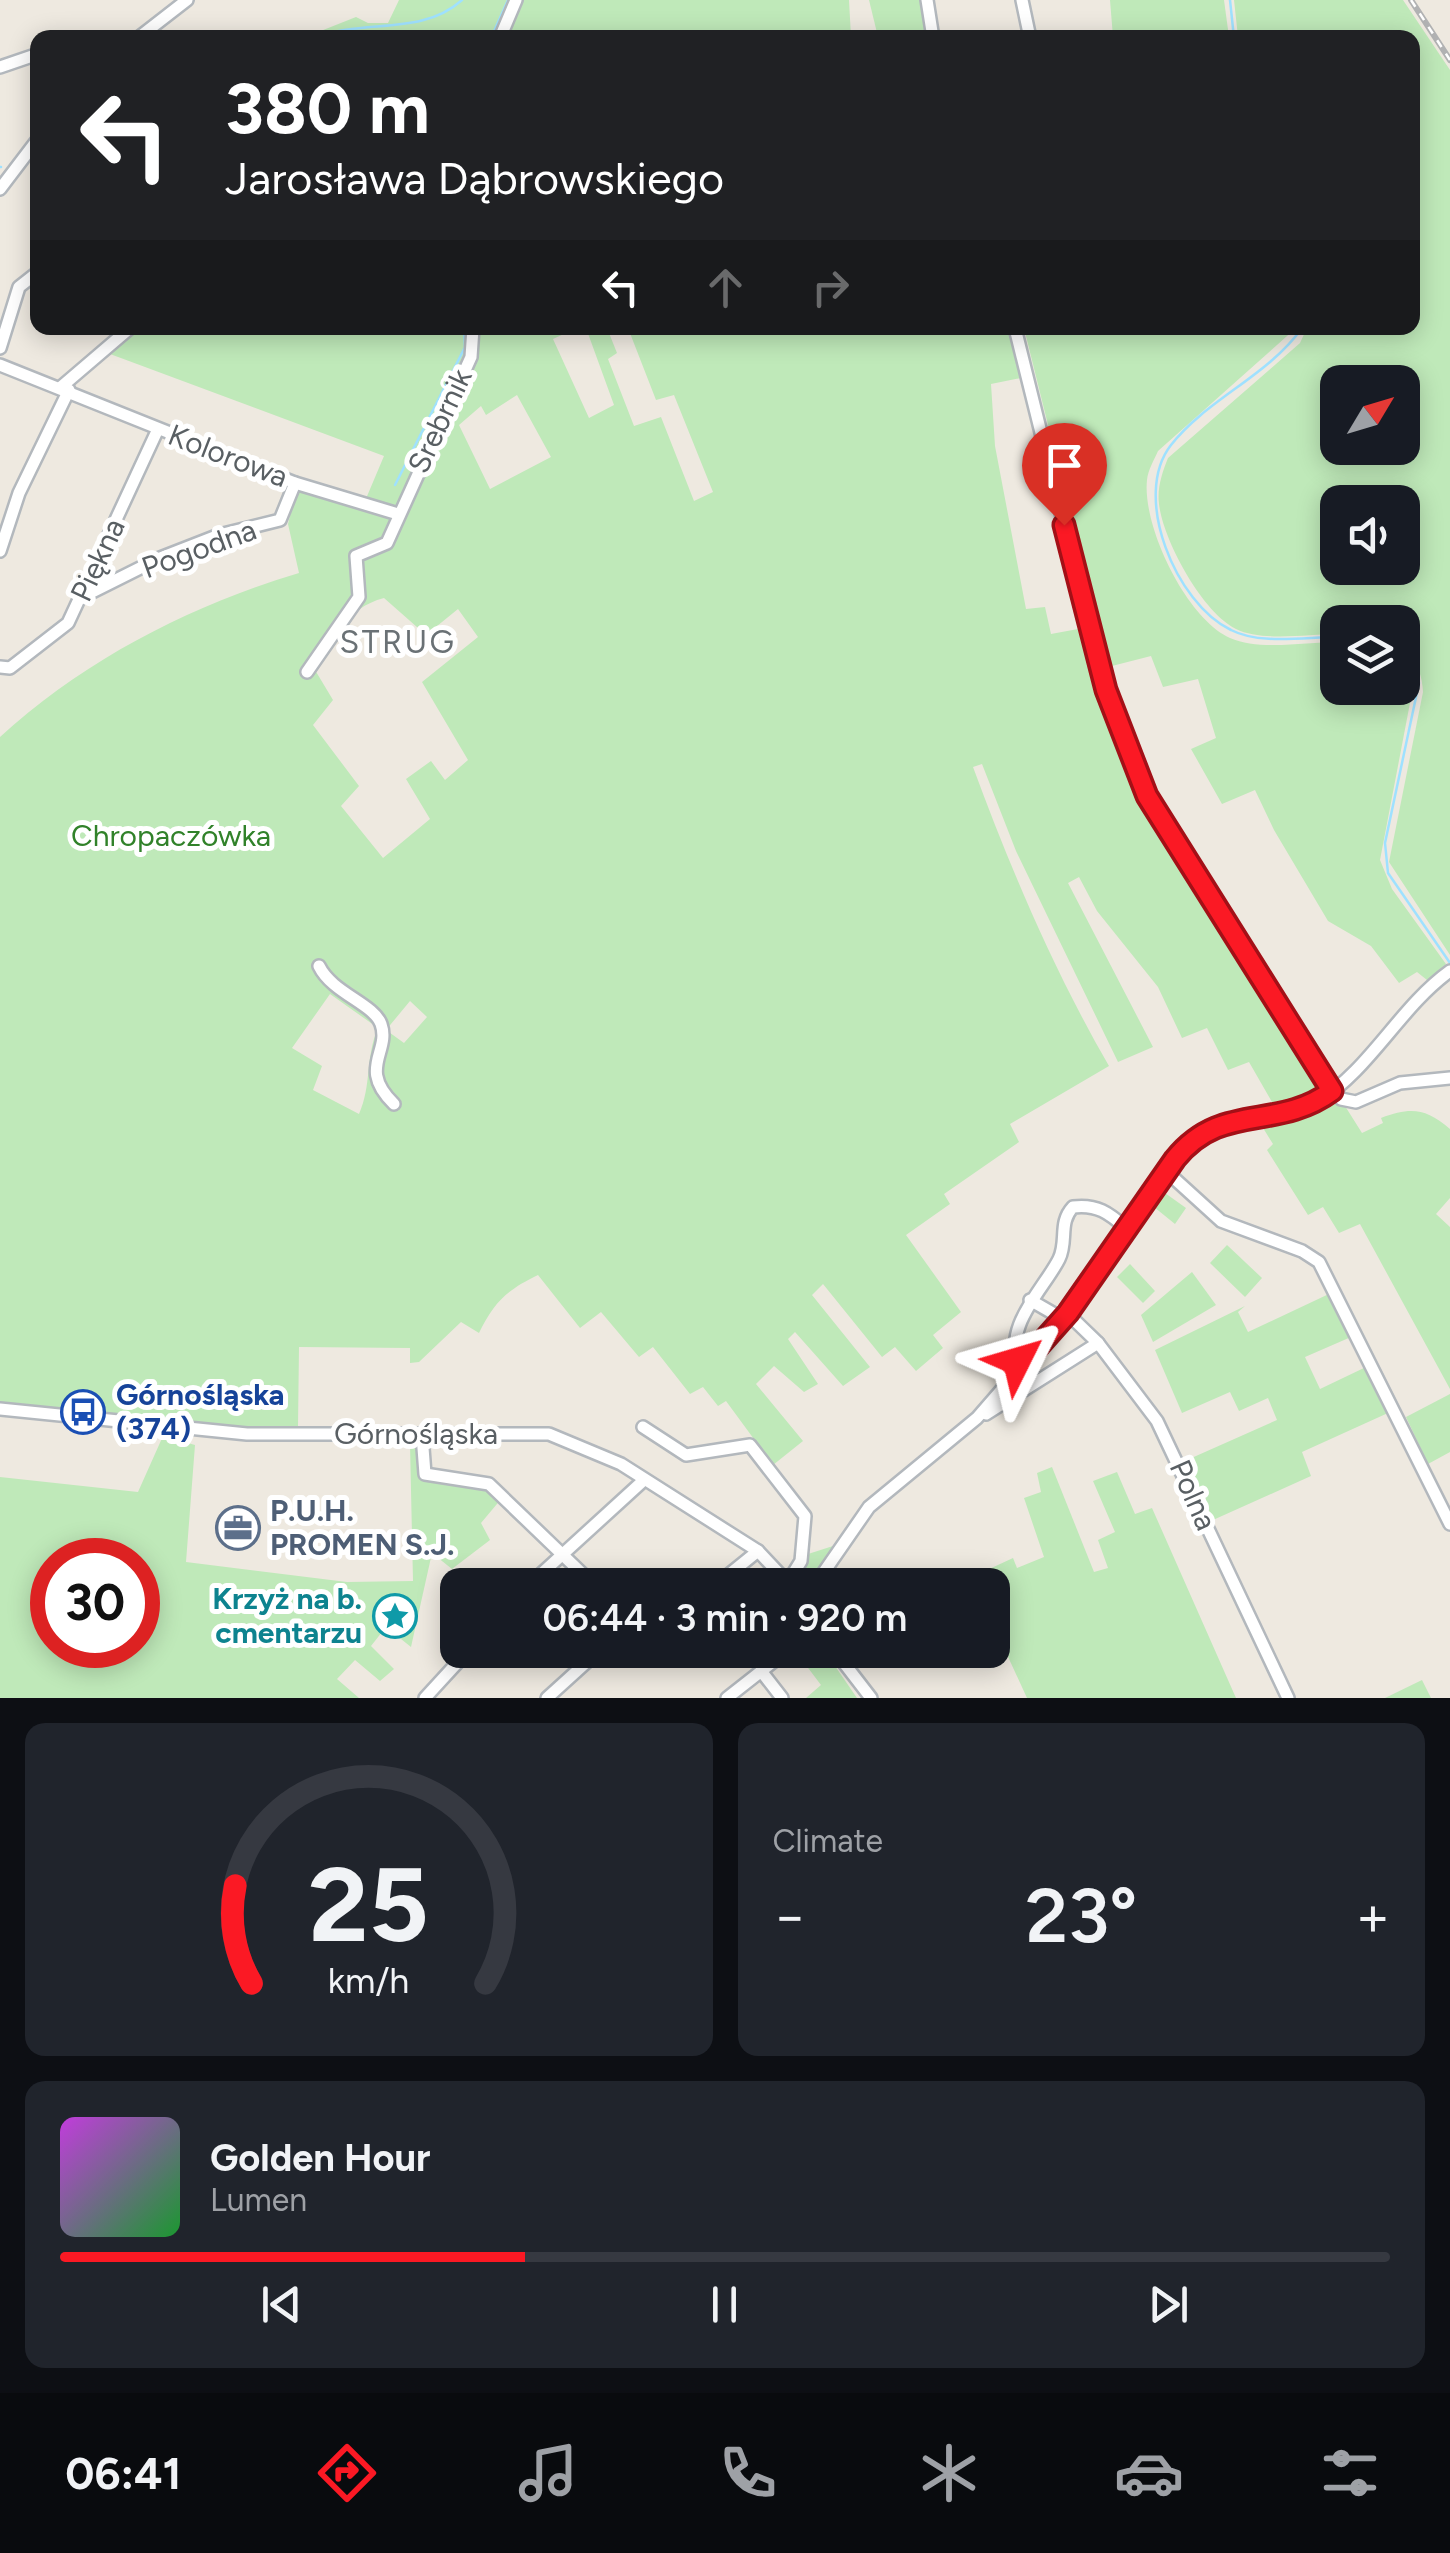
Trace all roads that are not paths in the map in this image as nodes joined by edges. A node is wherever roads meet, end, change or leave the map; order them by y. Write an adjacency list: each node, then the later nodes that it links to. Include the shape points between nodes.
1 (188, 0): 5 (street)
2 (516, 0): 6 (street)
3 (927, 0): 7 (street)
4 (1022, 0): 8 (street)
5 (149, 30)
6 (503, 30)
7 (932, 30)
8 (1028, 30)
9 (30, 57): 10 (street)
10 (0, 67)
11 (30, 150): 12 (street)
12 (0, 189)
13 (30, 279): 17 (street, via 20,287)
14 (122, 335): 19 (street)
15 (473, 335): 22 (street, Srebrnik, via 471,357)
16 (1017, 335): 30 (street, via 1101,674 1138,777)
17 (0, 348)
18 (0, 365): 19 (street, Kolorowa)
19 (65, 388): 20 (street, Kolorowa); 23 (street)
20 (158, 429): 21 (street, Kolorowa); 24 (street, Piękna)
21 (295, 482): 22 (street, Kolorowa); 24 (street, Pogodna, via 280,520 175,552)
22 (398, 514): 26 (street, Srebrnik, via 387,543 356,556 359,597)
23 (0, 552)
24 (82, 597): 25 (street, Piękna, via 68,623)
25 (5, 668)
26 (307, 672)
27 (319, 966): 31 (street, via 333,988 378,1019 376,1073)
28 (1447, 973): 30 (street)
29 (1450, 1078): 30 (street, via 1400,1083 1356,1102)
30 (1332, 1091): 32 (street, via 1298,1110 1209,1128)
31 (394, 1104)
32 (1166, 1171): 33 (street); 43 (street, via 1220,1221 1319,1262)
33 (1126, 1228): 34 (street, via 1105,1210 1073,1207 1062,1226 1058,1262); 35 (street)
34 (1030, 1300): 35 (street, Polna); 37 (street, via 1018,1342)
35 (1065, 1316): 36 (street, Polna); 37 (street)
36 (1098, 1343): 39 (street); 62 (street, Polna, via 1146,1402 1172,1448)
37 (1021, 1366): 39 (street)
38 (0, 1409): 41 (street, Górnośląska, via 247,1434)
39 (977, 1418): 51 (street, via 869,1508)
40 (643, 1427): 50 (street, via 686,1455 750,1444 804,1516)
41 (422, 1434): 42 (street, Górnośląska, via 550,1434 604,1454); 45 (street, via 424,1474 483,1480)
42 (644, 1480): 44 (street, Górnośląska); 45 (street)
43 (1450, 1524)
44 (758, 1551): 48 (street); 49 (street, Górnośląska)
45 (565, 1553): 46 (street); 47 (street)
46 (548, 1568)
47 (579, 1568)
48 (743, 1568)
49 (774, 1568)
50 (797, 1568)
51 (828, 1568)
52 (452, 1668): 57 (street)
53 (580, 1668): 58 (street)
54 (765, 1668): 56 (street)
55 (848, 1668): 61 (street)
56 (761, 1671): 59 (street); 60 (street)
57 (425, 1698)
58 (547, 1698)
59 (727, 1698)
60 (782, 1698)
61 (871, 1698)
62 (1288, 1698)

